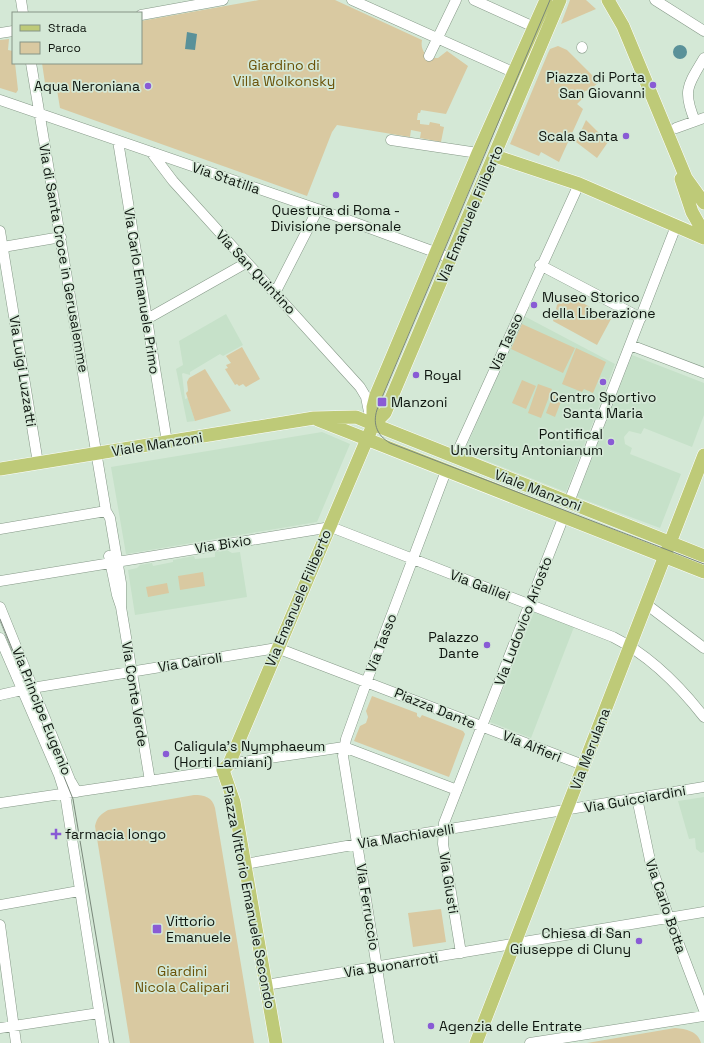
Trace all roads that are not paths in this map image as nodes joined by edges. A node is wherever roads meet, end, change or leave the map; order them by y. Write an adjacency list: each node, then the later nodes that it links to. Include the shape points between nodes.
1 (21, 0): 11 (street)
2 (223, 0): 12 (street)
3 (352, 0): 10 (street)
4 (456, 0): 17 (street)
5 (474, 0): 13 (street)
6 (546, 0): 13 (main road, Via Emanuele Filiberto)
7 (560, 0): 30 (main road, Via Emanuele Filiberto)
8 (655, 0): 15 (street)
9 (610, 1): 32 (main road, via 624,26)
10 (370, 4): 17 (street)
11 (23, 12)
12 (142, 15)
13 (534, 27): 21 (main road, Via Emanuele Filiberto)
14 (12, 31): 16 (street)
15 (704, 31)
16 (0, 33)
17 (438, 39): 18 (street); 21 (street)
18 (430, 56)
19 (704, 58): 24 (street, via 689,84 687,93)
20 (31, 64): 23 (street, Via di Santa Croce in Gerusalemme)
21 (515, 73): 29 (main road, Via Emanuele Filiberto)
22 (0, 100): 23 (street, Via Statilia)
23 (39, 114): 27 (street, Via Statilia); 40 (street, Via di Santa Croce in Gerusalemme)
24 (699, 120): 25 (street)
25 (676, 128)
26 (391, 140): 29 (street)
27 (118, 141): 28 (street, Via Statilia); 49 (street, Via Carlo Emanuele Primo)
28 (151, 152): 31 (street, Via Statilia); 33 (street, Via San Quintino)
29 (478, 153): 43 (main road, Via Emanuele Filiberto)
30 (495, 156): 34 (main road); 44 (main road, Via Emanuele Filiberto)
31 (176, 161): 33 (street, via 172,172); 36 (street, Via Statilia)
32 (678, 161): 35 (main road, via 688,182); 39 (main road, via 686,197)
33 (173, 181): 45 (street, Via San Quintino)
34 (579, 184): 37 (main road); 46 (street, Via Tasso)
35 (704, 203)
36 (318, 209): 43 (street, Via Statilia); 47 (street)
37 (676, 226): 41 (main road); 48 (street)
38 (0, 231): 42 (street, Via Luigi Luzzatti)
39 (704, 234)
40 (61, 237): 42 (street); 58 (street, Via di Santa Croce in Gerusalemme)
41 (704, 238)
42 (3, 247): 61 (street, Via Luigi Luzzatti)
43 (437, 252): 44 (street, Via Statilia); 53 (main road, Via Emanuele Filiberto)
44 (451, 258): 55 (main road, Via Emanuele Filiberto, via 385,413)
45 (246, 263): 47 (street, Via San Quintino); 49 (street)
46 (540, 265): 48 (street); 60 (street, Via Tasso)
47 (275, 293): 52 (street, Via San Quintino)
48 (641, 318): 50 (street)
49 (147, 319): 57 (street, Via Carlo Emanuele Primo)
50 (630, 345): 51 (street); 64 (street)
51 (704, 373)
52 (363, 390): 53 (street, Via San Quintino); 55 (street, Via San Quintino)
53 (376, 396): 55 (main road, Via Emanuele Filiberto)
54 (314, 418): 55 (main road, Viale Manzoni, via 354,417 363,418); 56 (main road, Viale Manzoni); 57 (main road, Viale Manzoni)
55 (372, 424): 56 (main road, Via Emanuele Filiberto); 60 (main road, Viale Manzoni)
56 (366, 440): 63 (main road, Viale Manzoni); 67 (main road, Via Emanuele Filiberto)
57 (167, 442): 58 (main road, Viale Manzoni)
58 (96, 453): 61 (main road, Viale Manzoni); 65 (street, Via Conte Verde)
59 (704, 455): 69 (main road, Via Merulana)
60 (455, 457): 64 (main road, Viale Manzoni)
61 (38, 463): 62 (main road, Viale Manzoni)
62 (0, 469)
63 (446, 471): 66 (main road, Viale Manzoni); 72 (street, Via Tasso)
64 (569, 502): 69 (main road, Viale Manzoni)
65 (106, 510): 68 (street); 73 (street, Via Conte Verde, via 104,519)
66 (564, 516): 70 (main road, Viale Manzoni); 76 (street, Via Ludovico Ariosto)
67 (329, 527): 72 (street, Via Galilei); 73 (street, Via Bixio); 81 (main road, Via Emanuele Filiberto)
68 (0, 529)
69 (670, 543): 70 (main road, Via Merulana); 71 (main road, Viale Manzoni)
70 (665, 556): 74 (main road, Viale Manzoni); 77 (main road, Via Merulana)
71 (704, 556)
72 (413, 559): 76 (street, Via Galilei); 84 (street, Via Tasso)
73 (114, 562): 75 (street, Via Bixio); 83 (street, Via Conte Verde, via 121,583 121,607)
74 (704, 572)
75 (0, 580)
76 (530, 604): 80 (street, Via Galilei, via 613,636); 88 (street, Via Ludovico Ariosto)
77 (646, 604): 80 (main road, Via Merulana); 82 (street)
78 (0, 607): 85 (street, Via Principe Eugenio)
79 (0, 638): 85 (street, Via Principe Eugenio)
80 (630, 647): 87 (street, Via Galilei, via 674,682); 90 (main road, Via Merulana)
81 (277, 648): 83 (street, Via Cairoli); 84 (street, Piazza Dante); 91 (main road, Via Emanuele Filiberto)
82 (704, 648)
83 (131, 672): 85 (street, Via Cairoli); 92 (street, Via Conte Verde)
84 (367, 682): 88 (street, Piazza Dante); 89 (street)
85 (27, 689): 86 (street, Via Cairoli); 95 (street, Via Principe Eugenio); 96 (street, Via Principe Eugenio)
86 (0, 695)
87 (704, 717)
88 (482, 726): 90 (street, Via Alfieri); 94 (street, Piazza Dante)
89 (344, 747): 91 (street); 94 (street); 101 (street, Via Ferruccio, via 342,756)
90 (583, 766): 99 (main road, Via Merulana)
91 (226, 767): 92 (street, Piazza Vittorio Emanuele Secondo); 102 (main road, Piazza Vittorio Emanuele Secondo)
92 (150, 781): 95 (street, Piazza Vittorio Emanuele Secondo)
93 (704, 787): 97 (street, Via Guicciardini)
94 (457, 790): 100 (street, Via Giusti)
95 (78, 792): 96 (street, Piazza Vittorio Emanuele Secondo)
96 (64, 794): 98 (street, Piazza Vittorio Emanuele Secondo); 103 (street)
97 (637, 798): 99 (street, Via Guicciardini); 106 (street, Via Carlo Botta, via 648,854)
98 (0, 803)
99 (566, 811): 100 (street, Via Machiavelli); 108 (main road, Via Merulana)
100 (443, 830): 101 (street, Via Machiavelli); 109 (street, Via Giusti)
101 (358, 844): 102 (street, Via Machiavelli); 110 (street, Via Ferruccio)
102 (246, 864): 111 (main road, Piazza Vittorio Emanuele Secondo)
103 (80, 891): 104 (street); 113 (street)
104 (0, 905)
105 (704, 912): 106 (street, Via Buonarroti)
106 (669, 918): 108 (street, Via Buonarroti); 112 (street, Via Carlo Botta)
107 (0, 925): 115 (street)
108 (515, 944): 109 (street, Via Buonarroti); 121 (main road, Via Merulana)
109 (461, 953): 110 (street, Via Buonarroti)
110 (377, 967): 111 (street, Via Buonarroti); 120 (street, Via Ferruccio)
111 (266, 985): 119 (main road, Piazza Vittorio Emanuele Secondo)
112 (704, 1010)
113 (99, 1013): 115 (street); 118 (street)
114 (704, 1016): 122 (street)
115 (13, 1026): 116 (street); 117 (street)
116 (0, 1028)
117 (16, 1043)
118 (104, 1043)
119 (276, 1043)
120 (389, 1043)
121 (476, 1043)
122 (530, 1043)

